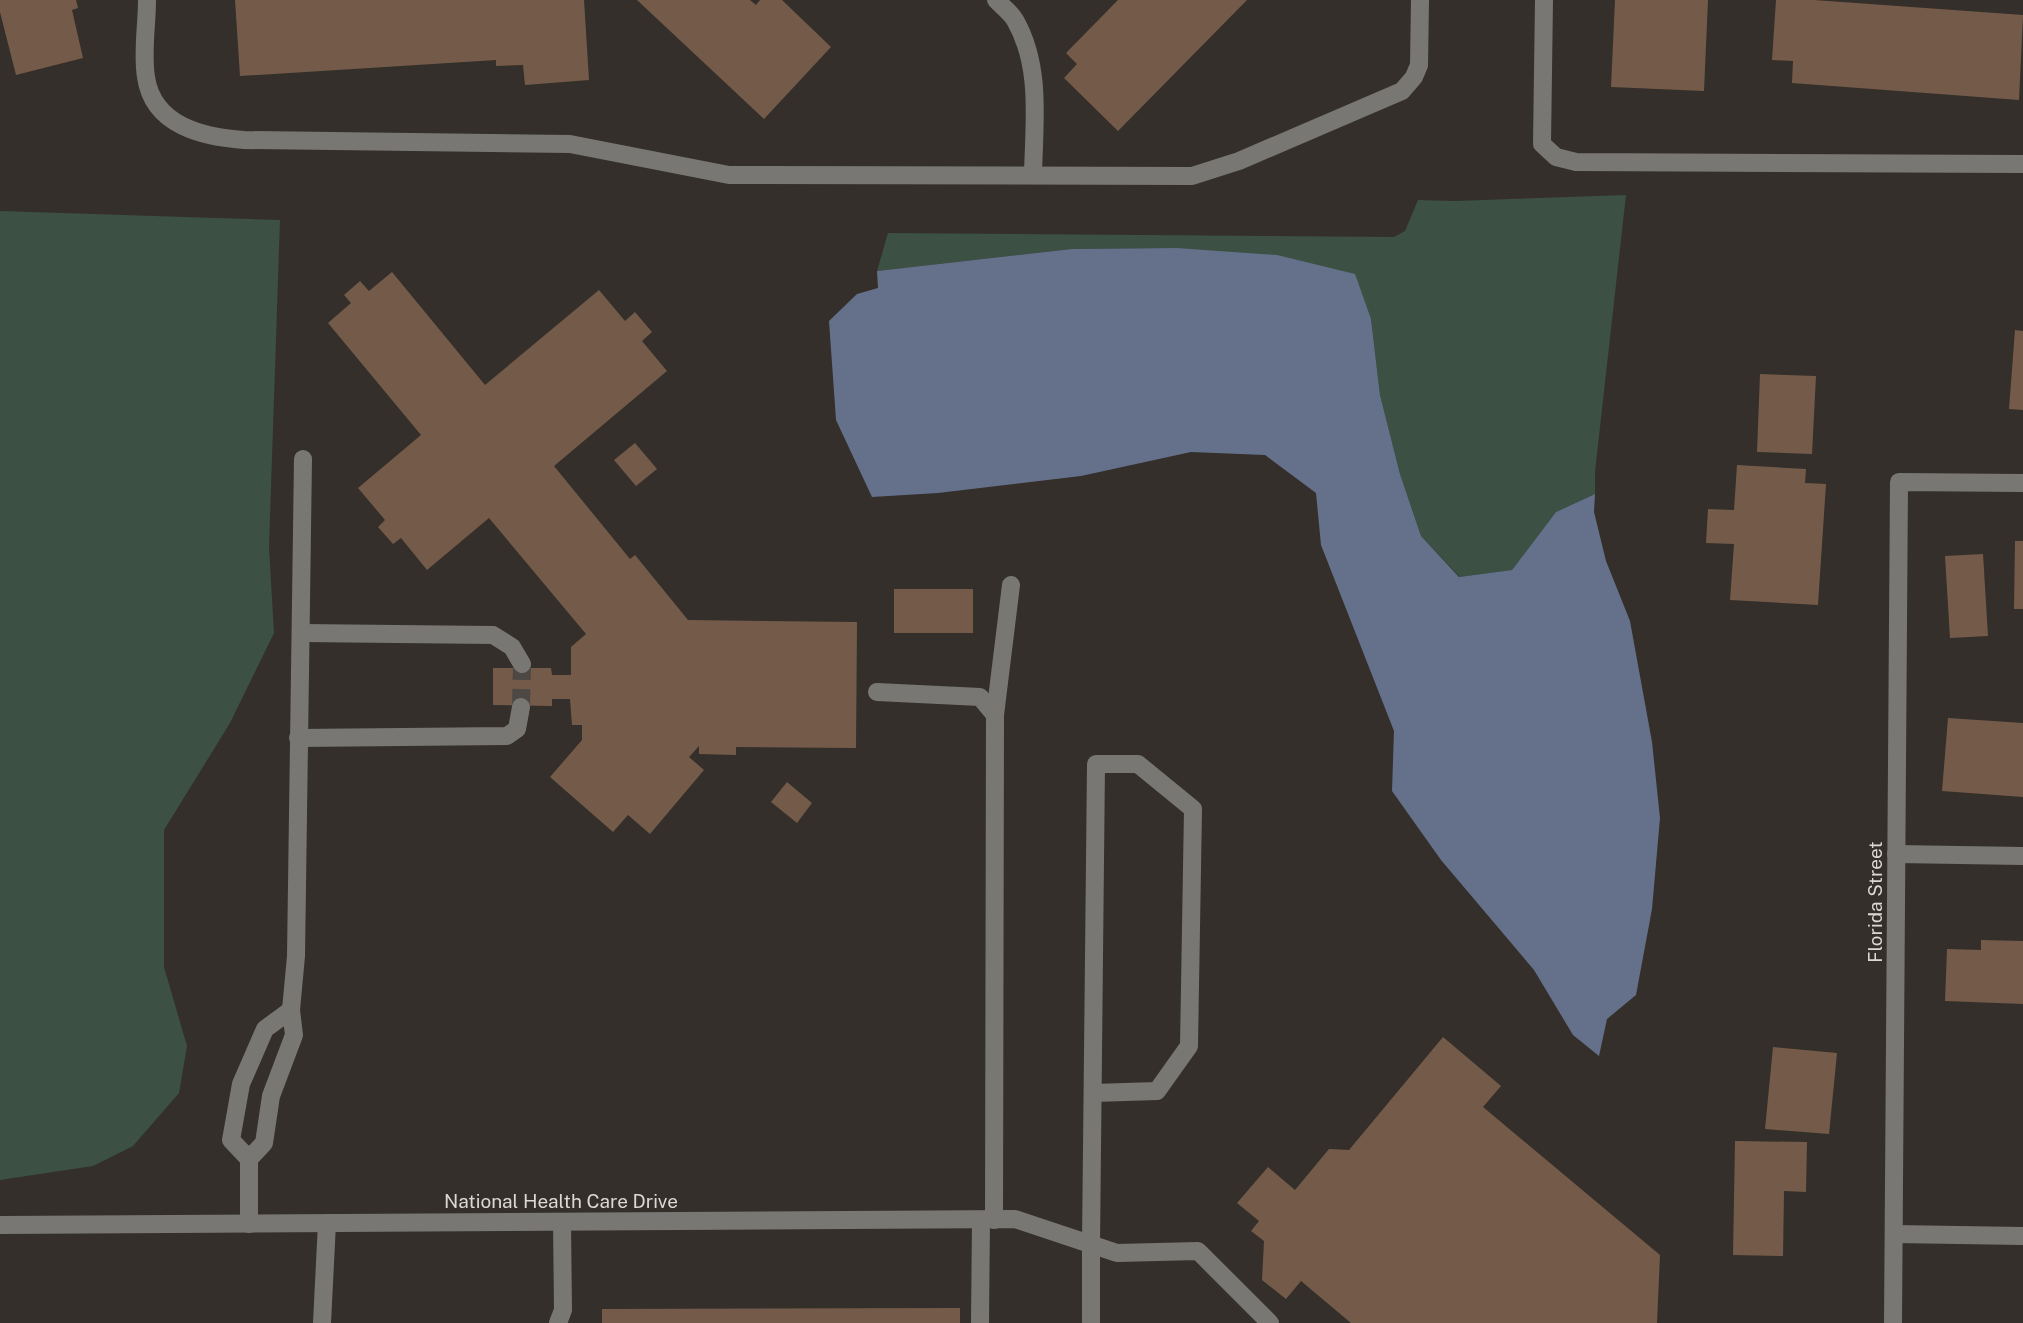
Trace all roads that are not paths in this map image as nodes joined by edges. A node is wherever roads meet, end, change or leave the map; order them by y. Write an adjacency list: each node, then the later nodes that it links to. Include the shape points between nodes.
1 (147, 0): 6 (street, via 150,94 177,124 214,138 570,144 729,174)
2 (996, 0): 6 (street, via 1014,18 1030,57)
3 (1420, 0): 6 (street, via 1419,65 1402,91 1239,161 1192,176)
4 (1544, 0): 5 (street, via 1542,144 1556,157 1576,162)
5 (2023, 164)
6 (1033, 175)
7 (303, 459): 10 (street)
8 (2023, 483): 16 (street, Florida Street, via 1899,482)
9 (1010, 585): 14 (street)
10 (302, 633): 11 (street, via 493,635 512,647); 15 (street)
11 (522, 664)
12 (877, 692): 14 (street, via 980,697)
13 (521, 707): 15 (street, via 517,729 507,736)
14 (995, 715): 21 (street)
15 (298, 738): 18 (street, via 296,957)
16 (1896, 854): 17 (street); 26 (street, Florida Street)
17 (2023, 856)
18 (291, 1010): 20 (street, via 294,1035 271,1096 264,1143); 20 (street, via 265,1029 241,1084 231,1140)
19 (1093, 1093): 19 (street, via 1157,1091 1189,1046 1193,809 1138,764 1096,764); 28 (street)
20 (248, 1159): 24 (street)
21 (987, 1220): 22 (street, National Health Care Drive); 28 (street, National Health Care Drive, via 1015,1219); 31 (street)
22 (562, 1222): 23 (street, National Health Care Drive); 30 (street, via 563,1310)
23 (327, 1223): 24 (street, National Health Care Drive); 29 (street)
24 (249, 1224): 25 (street, National Health Care Drive)
25 (0, 1225)
26 (1894, 1234): 27 (street); 34 (street, Florida Street)
27 (2023, 1236)
28 (1091, 1245): 32 (street); 33 (street, National Health Care Drive, via 1117,1253 1198,1251)
29 (322, 1323)
30 (558, 1323)
31 (981, 1323)
32 (1091, 1323)
33 (1270, 1323)
34 (1894, 1323)

